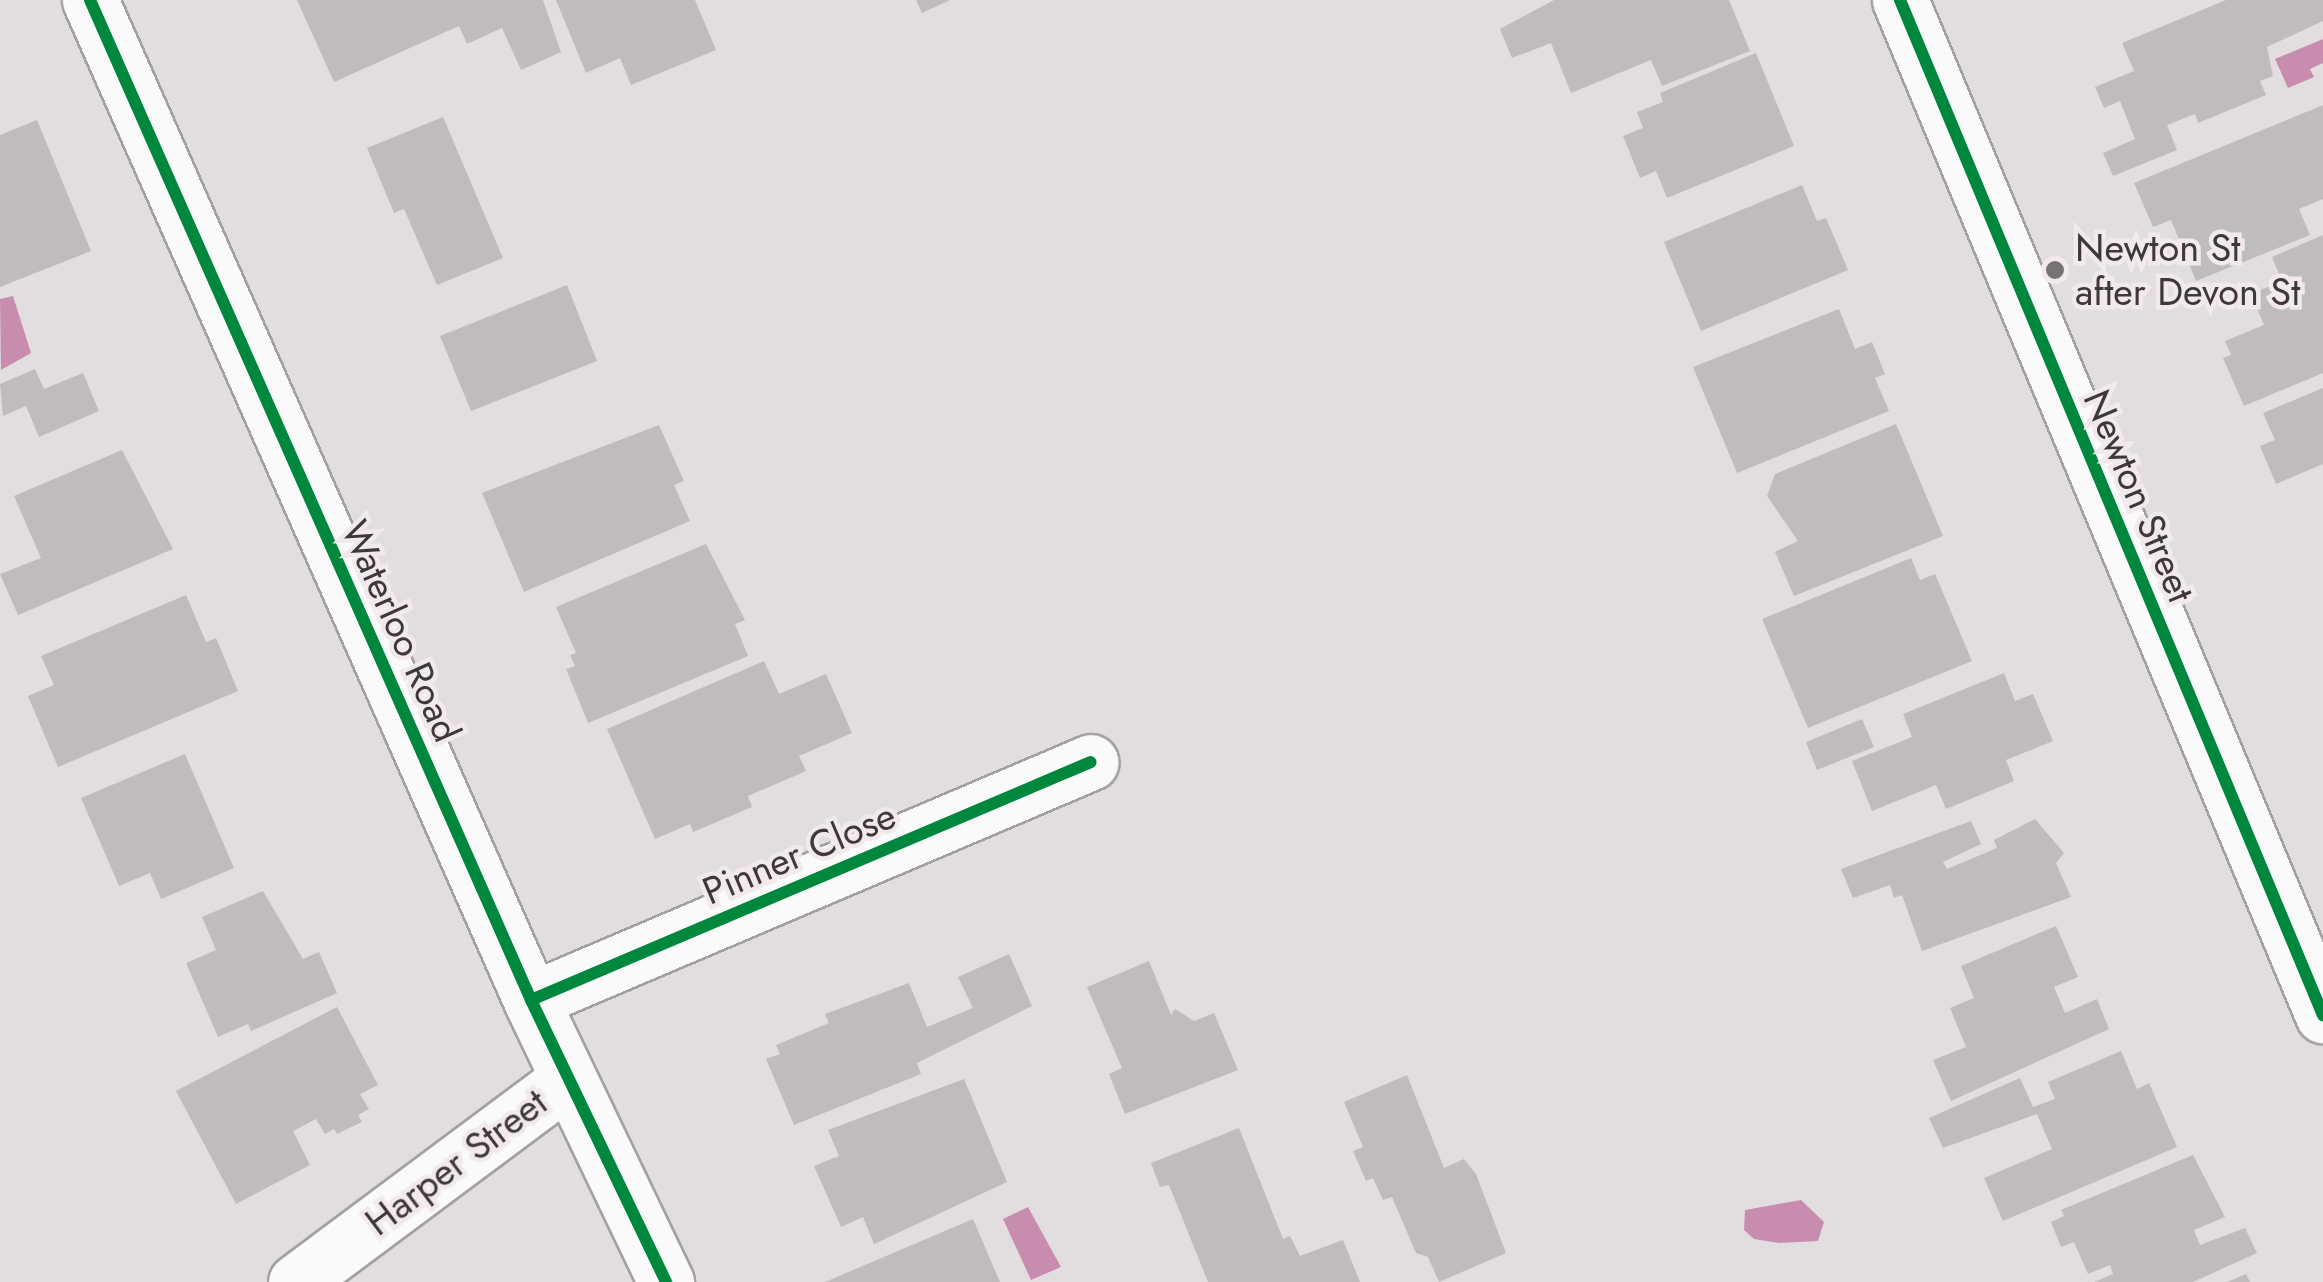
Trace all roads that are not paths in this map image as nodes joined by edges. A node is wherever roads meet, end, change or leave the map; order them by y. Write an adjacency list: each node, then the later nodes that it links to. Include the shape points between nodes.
1 (90, 0): 4 (street, Waterloo Road)
2 (1900, 0): 5 (street, Newton Street)
3 (1091, 762): 4 (street, Pinner Close)
4 (531, 1000): 6 (street, Waterloo Road)
5 (2323, 1015)
6 (568, 1079): 7 (street, Harper Street); 8 (street, Waterloo Road)
7 (296, 1282)
8 (666, 1282)

